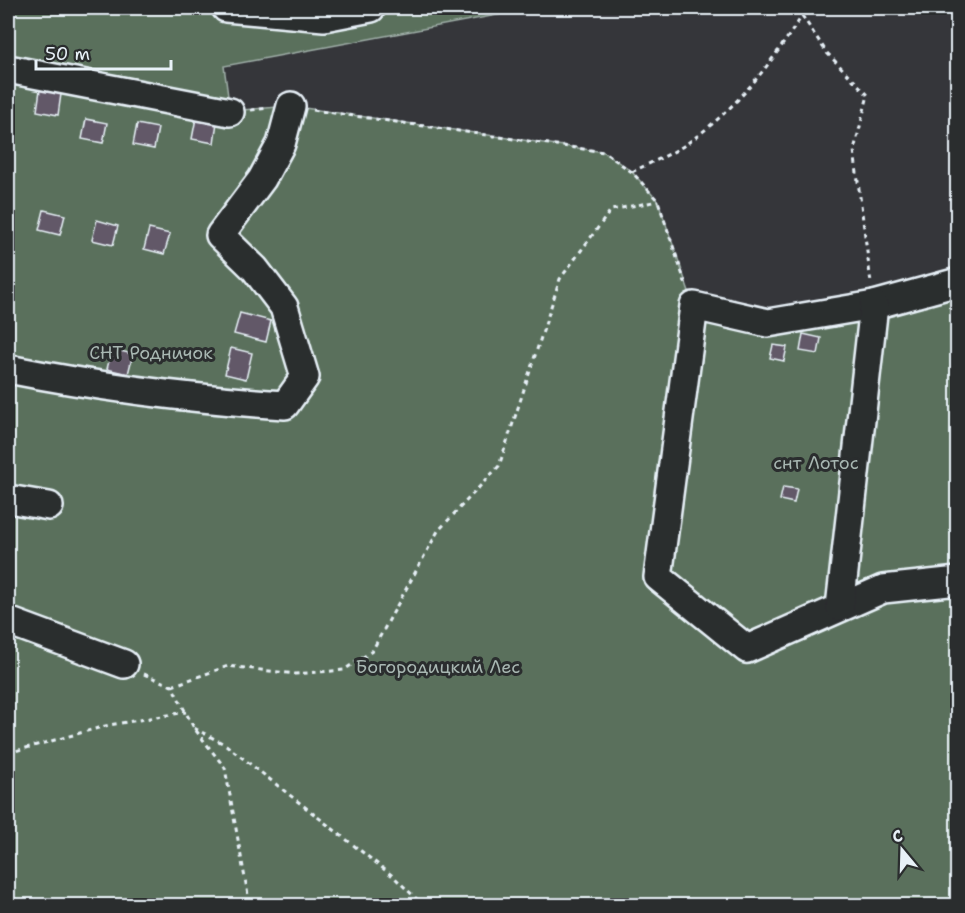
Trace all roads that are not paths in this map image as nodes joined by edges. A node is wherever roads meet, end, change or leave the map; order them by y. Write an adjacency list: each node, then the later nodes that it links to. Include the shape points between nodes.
1 (226, 8): 2 (street, via 324,17)
2 (371, 8)
3 (8, 69): 5 (street)
4 (291, 106): 8 (street, via 281,144 262,179 220,235 255,269 284,307 305,378 285,405 213,401)
5 (230, 112)
6 (957, 282): 7 (street)
7 (874, 305): 12 (street); 12 (street, via 768,323 694,306 658,577 747,649)
8 (8, 369)
9 (8, 499): 10 (street)
10 (49, 506)
11 (957, 581): 12 (street, via 883,589)
12 (840, 608)
13 (8, 621): 14 (street)
14 (124, 664)

